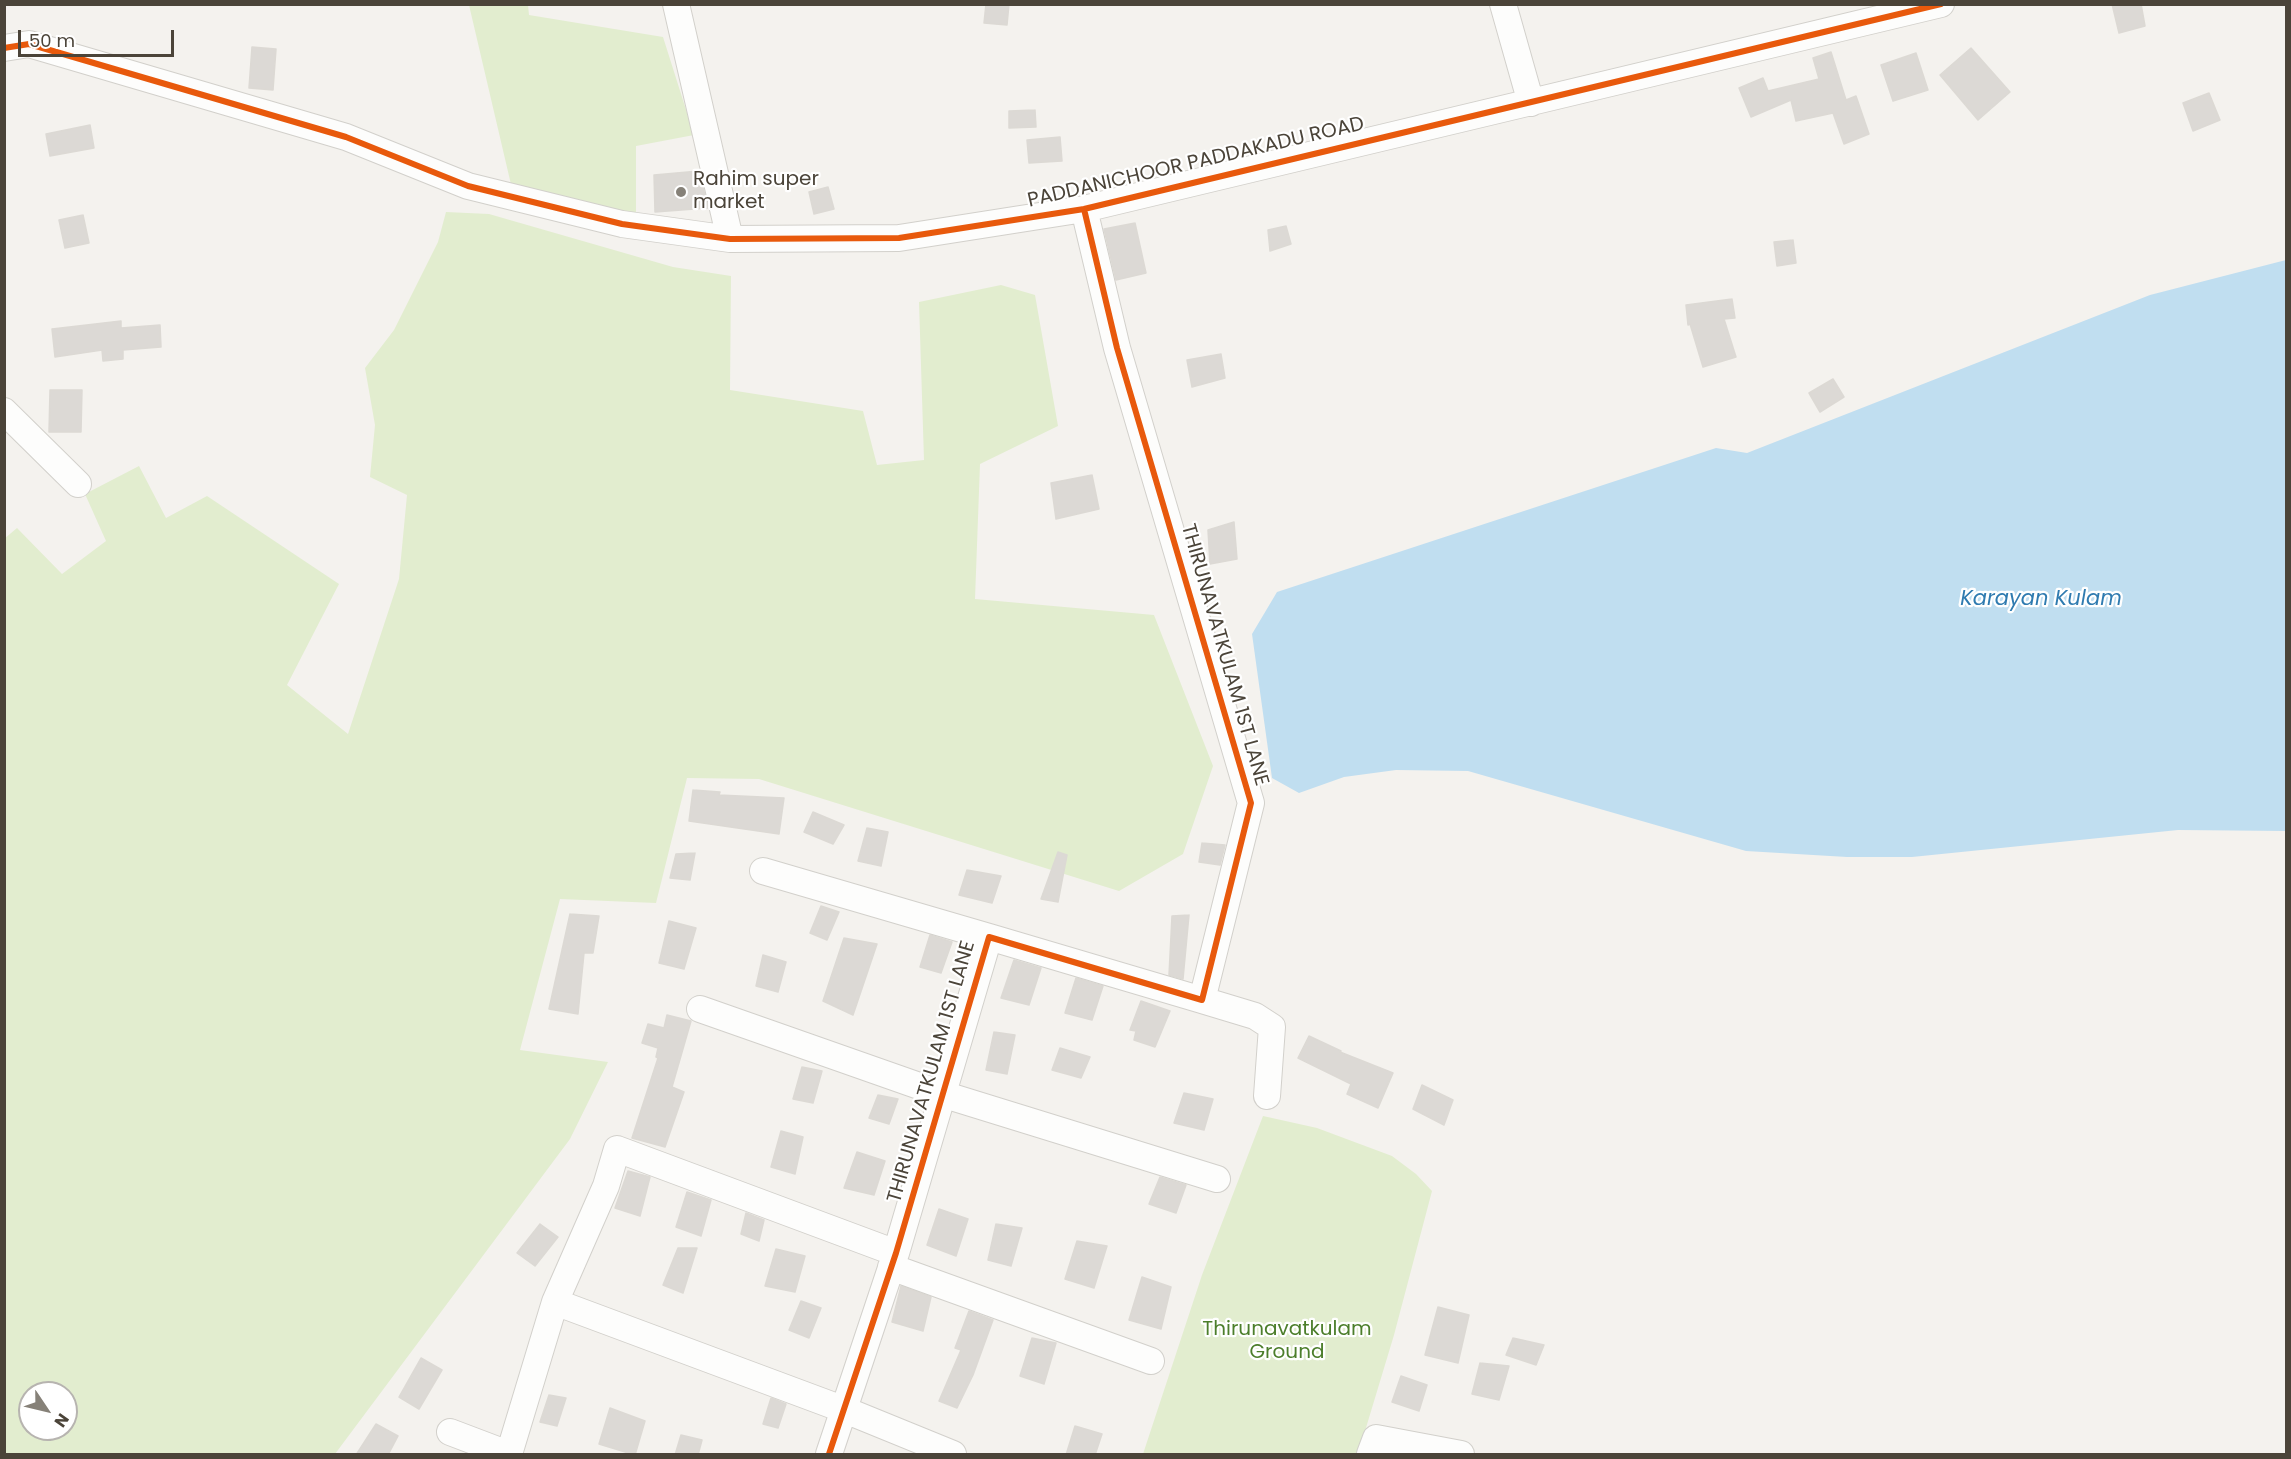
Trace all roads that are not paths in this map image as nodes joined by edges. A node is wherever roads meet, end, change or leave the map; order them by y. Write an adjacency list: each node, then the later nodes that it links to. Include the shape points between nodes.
1 (676, 4): 7 (street)
2 (1503, 4): 5 (street)
3 (1940, 5): 5 (street, PADDANICHOOR PADDAKADU ROAD)
4 (6, 43): 7 (street, PADDANICHOOR PADDAKADU ROAD, via 29,44 346,137 468,186 622,224)
5 (1531, 103): 6 (street, PADDANICHOOR PADDAKADU ROAD)
6 (1084, 209): 7 (street, PADDANICHOOR PADDAKADU ROAD, via 899,238); 12 (street, THIRUNAVATKULAM 1ST LANE, via 1117,348 1251,803)
7 (730, 239)
8 (4, 411): 9 (street)
9 (78, 484)
10 (763, 871): 11 (street)
11 (988, 937): 12 (street, THIRUNAVATKULAM 1ST LANE); 14 (street, THIRUNAVATKULAM 1ST LANE)
12 (1202, 1000): 15 (street, via 1255,1016 1272,1026)
13 (700, 1009): 14 (street)
14 (942, 1094): 16 (street); 17 (street, THIRUNAVATKULAM 1ST LANE)
15 (1267, 1096)
16 (1217, 1179)
17 (893, 1260): 18 (street, via 617,1149 606,1185); 19 (street); 20 (street, THIRUNAVATKULAM 1ST LANE)
18 (555, 1302): 20 (street); 22 (street)
19 (1151, 1361)
20 (845, 1410): 23 (street, THIRUNAVATKULAM 1ST LANE); 24 (street)
21 (450, 1432): 22 (street)
22 (509, 1455)
23 (829, 1455)
24 (953, 1455)
25 (1370, 1455): 26 (street, via 1376,1438)
26 (1461, 1455)

